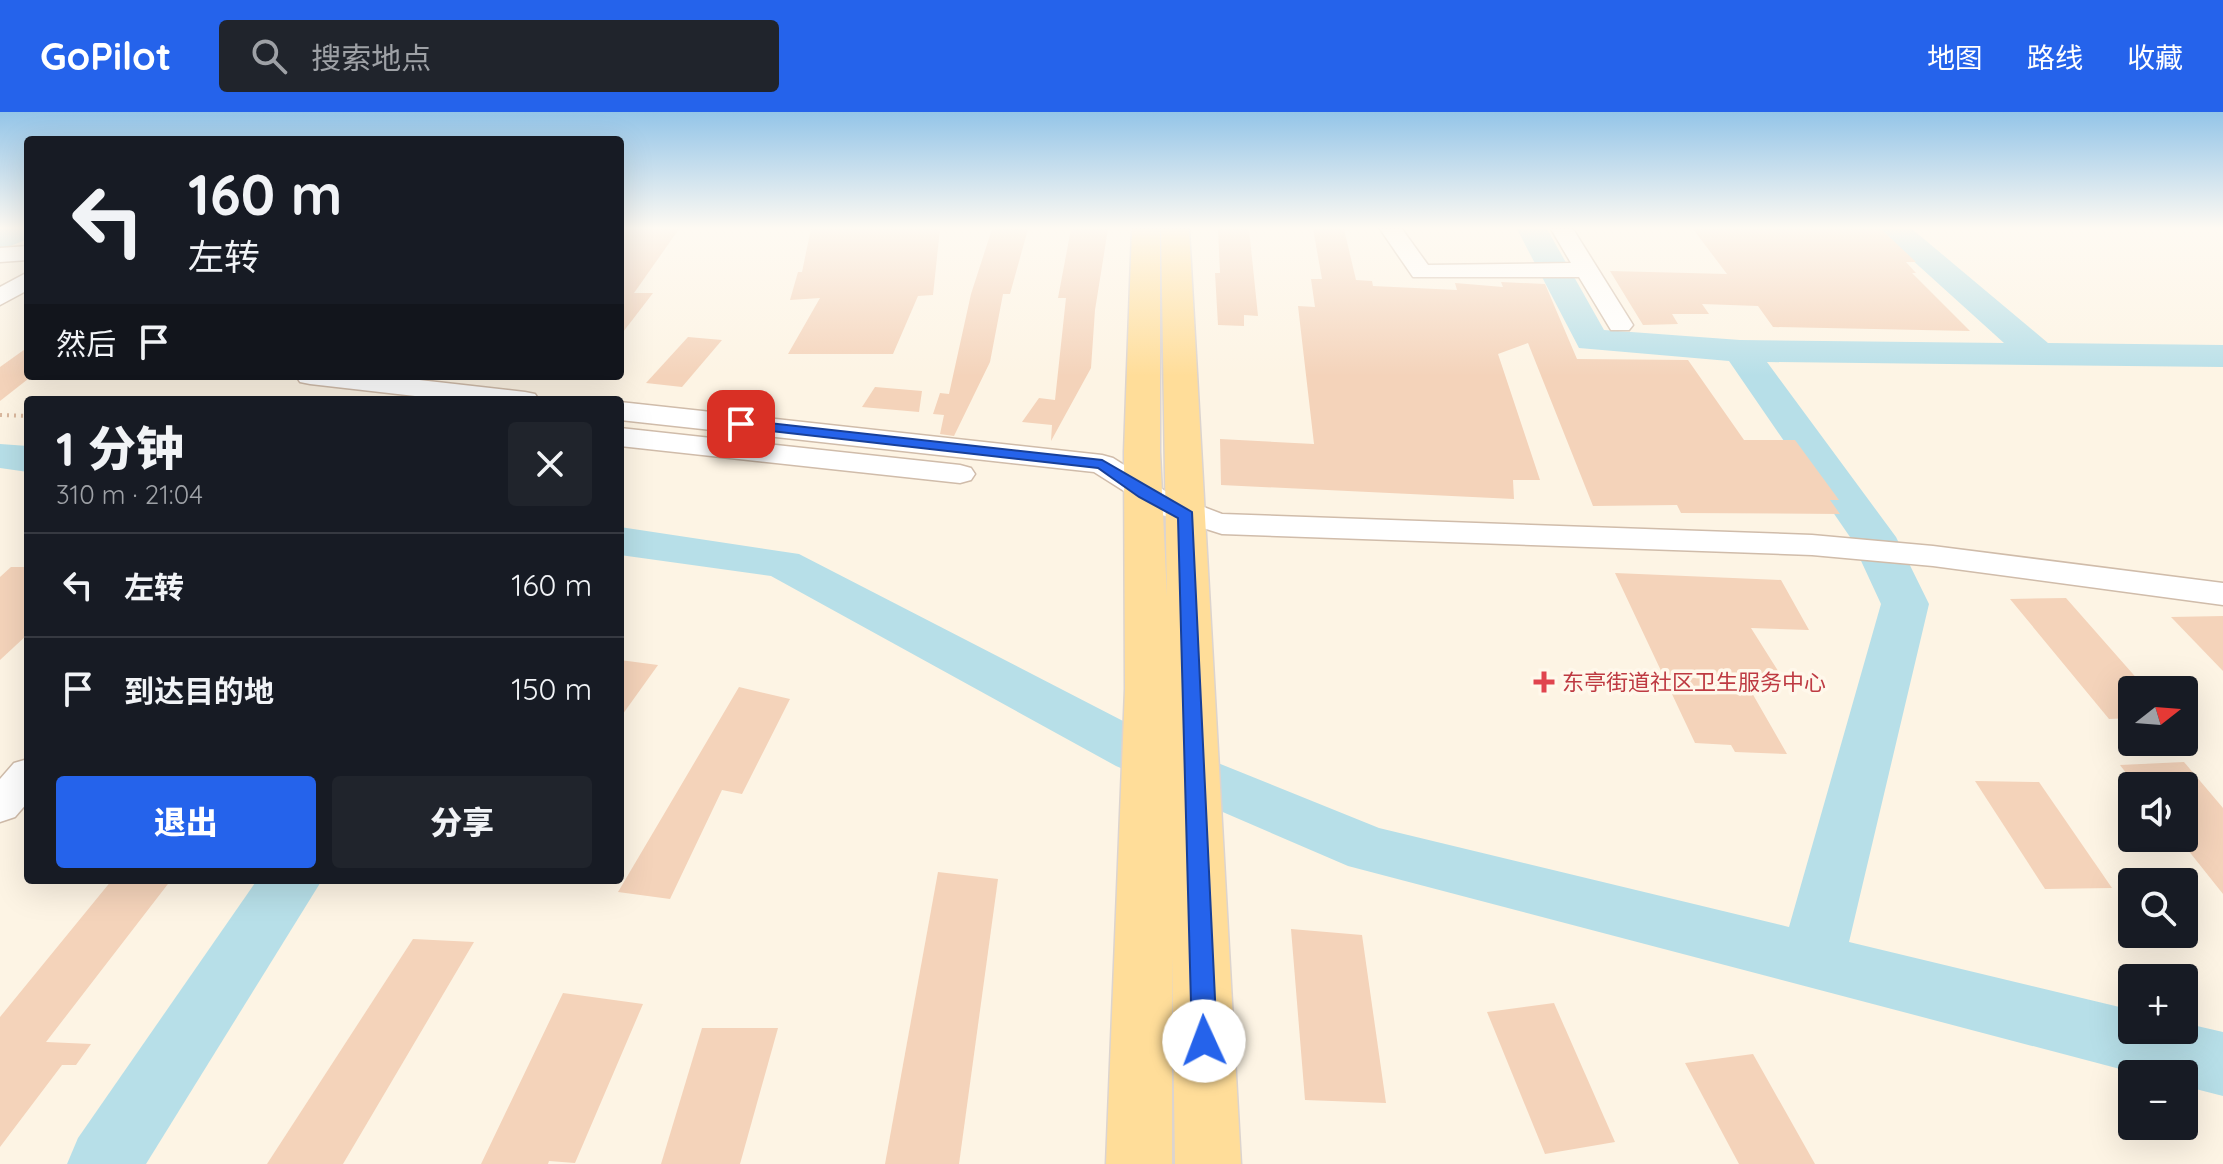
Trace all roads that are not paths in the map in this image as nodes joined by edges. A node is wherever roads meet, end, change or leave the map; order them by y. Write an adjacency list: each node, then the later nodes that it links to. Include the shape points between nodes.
1 (1145, 278): 12 (main road)
2 (1177, 278): 13 (main road)
3 (1593, 278): 6 (street)
4 (24, 282): 5 (street)
5 (0, 298)
6 (1620, 325)
7 (326, 380): 8 (street)
8 (373, 392): 9 (street)
9 (449, 396)
10 (624, 411): 12 (street, via 1102,464)
11 (624, 437): 12 (street)
12 (1144, 493): 13 (street); 17 (main road, via 1148,689)
13 (1186, 516): 14 (street, via 1222,524 1812,545); 17 (main road, via 1191,710)
14 (2223, 594)
15 (24, 779): 16 (street)
16 (0, 806)
17 (1172, 814): 18 (main road); 19 (main road)
18 (1139, 1164)
19 (1208, 1164)

